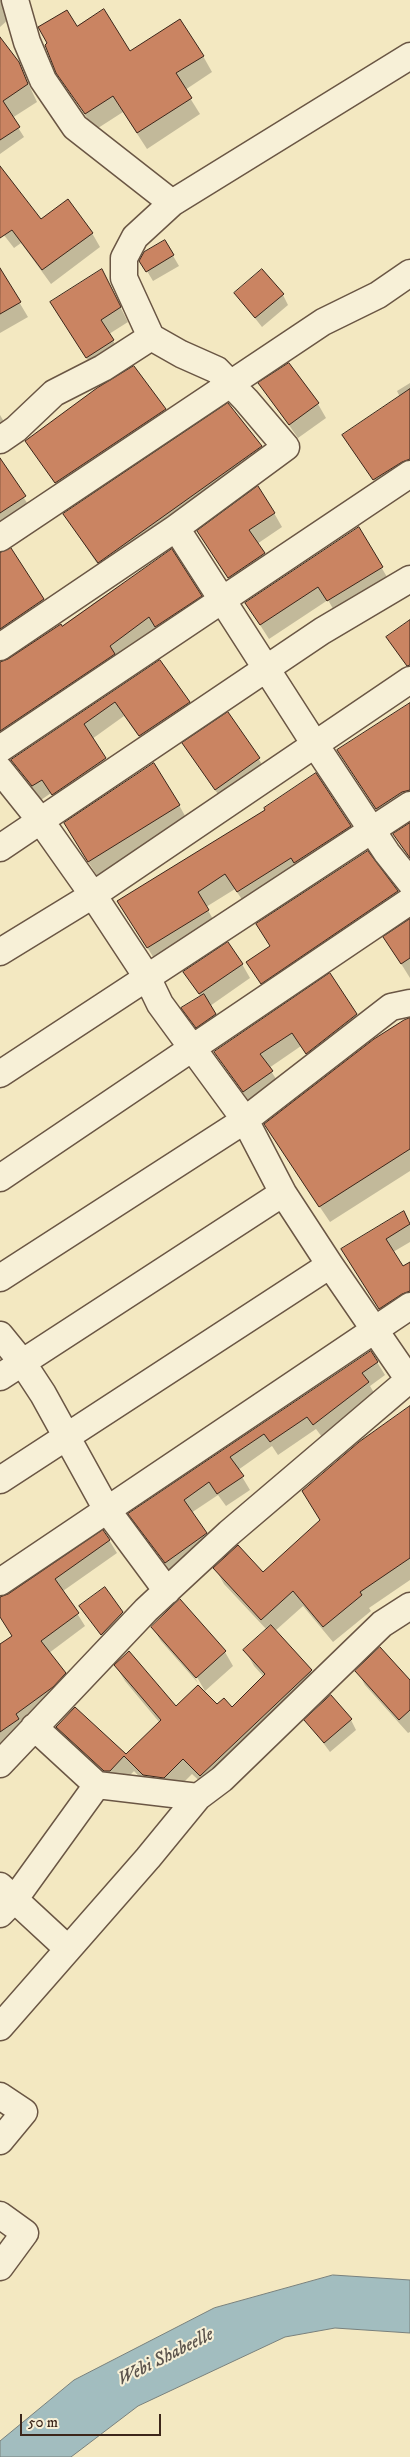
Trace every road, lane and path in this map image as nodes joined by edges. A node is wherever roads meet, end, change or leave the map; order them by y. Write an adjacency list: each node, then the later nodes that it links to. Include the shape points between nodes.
1 (15, 0): 3 (street, via 27,42 43,80 75,127)
2 (410, 56): 3 (street)
3 (172, 203): 5 (street, via 135,237 124,258 124,278)
4 (410, 273): 6 (street, via 378,295 323,322)
5 (151, 337): 6 (street, via 217,370); 7 (street, via 103,368 54,393)
6 (230, 384): 9 (street, via 286,447); 10 (street)
7 (0, 440)
8 (410, 474): 12 (street)
9 (176, 528): 12 (street); 13 (street)
10 (0, 538)
11 (410, 579): 14 (street, via 322,631)
12 (223, 600): 14 (street); 17 (street)
13 (0, 647)
14 (267, 669): 16 (street); 20 (street)
15 (410, 680): 16 (street)
16 (314, 743): 21 (street); 24 (street)
17 (0, 748)
18 (0, 770): 20 (street)
19 (410, 805): 21 (street)
20 (40, 820): 22 (street); 24 (street)
21 (373, 830): 23 (street); 27 (street)
22 (0, 848)
23 (410, 882)
24 (93, 895): 26 (street); 27 (street)
25 (410, 901): 29 (street)
26 (0, 952)
27 (147, 977): 29 (street, via 160,1004); 30 (street)
28 (410, 1004): 31 (street, via 391,1007)
29 (191, 1048): 31 (street); 32 (street)
30 (0, 1074)
31 (244, 1120): 33 (street); 35 (street)
32 (0, 1178)
33 (283, 1193): 34 (street); 39 (street)
34 (330, 1265): 37 (street); 42 (street)
35 (0, 1278)
36 (410, 1306): 37 (street)
37 (374, 1330): 41 (street); 44 (street)
38 (0, 1335): 39 (street)
39 (22, 1362): 40 (street); 42 (street)
40 (0, 1377)
41 (409, 1380): 46 (street, via 229,1533)
42 (68, 1436): 43 (street); 44 (street)
43 (0, 1480)
44 (107, 1510): 45 (street); 46 (street)
45 (0, 1582)
46 (167, 1591): 48 (street)
47 (410, 1606): 51 (street, via 382,1624 222,1778)
48 (34, 1727): 49 (street); 50 (street)
49 (0, 1764)
50 (98, 1785): 51 (street); 52 (street)
51 (198, 1796): 53 (street, via 148,1858)
52 (5, 1900): 53 (street)
53 (67, 1948): 54 (street)
54 (0, 2027)
55 (0, 2096): 56 (street, via 24,2112)
56 (0, 2141)
57 (0, 2215): 58 (street, via 25,2233)
58 (0, 2267)

